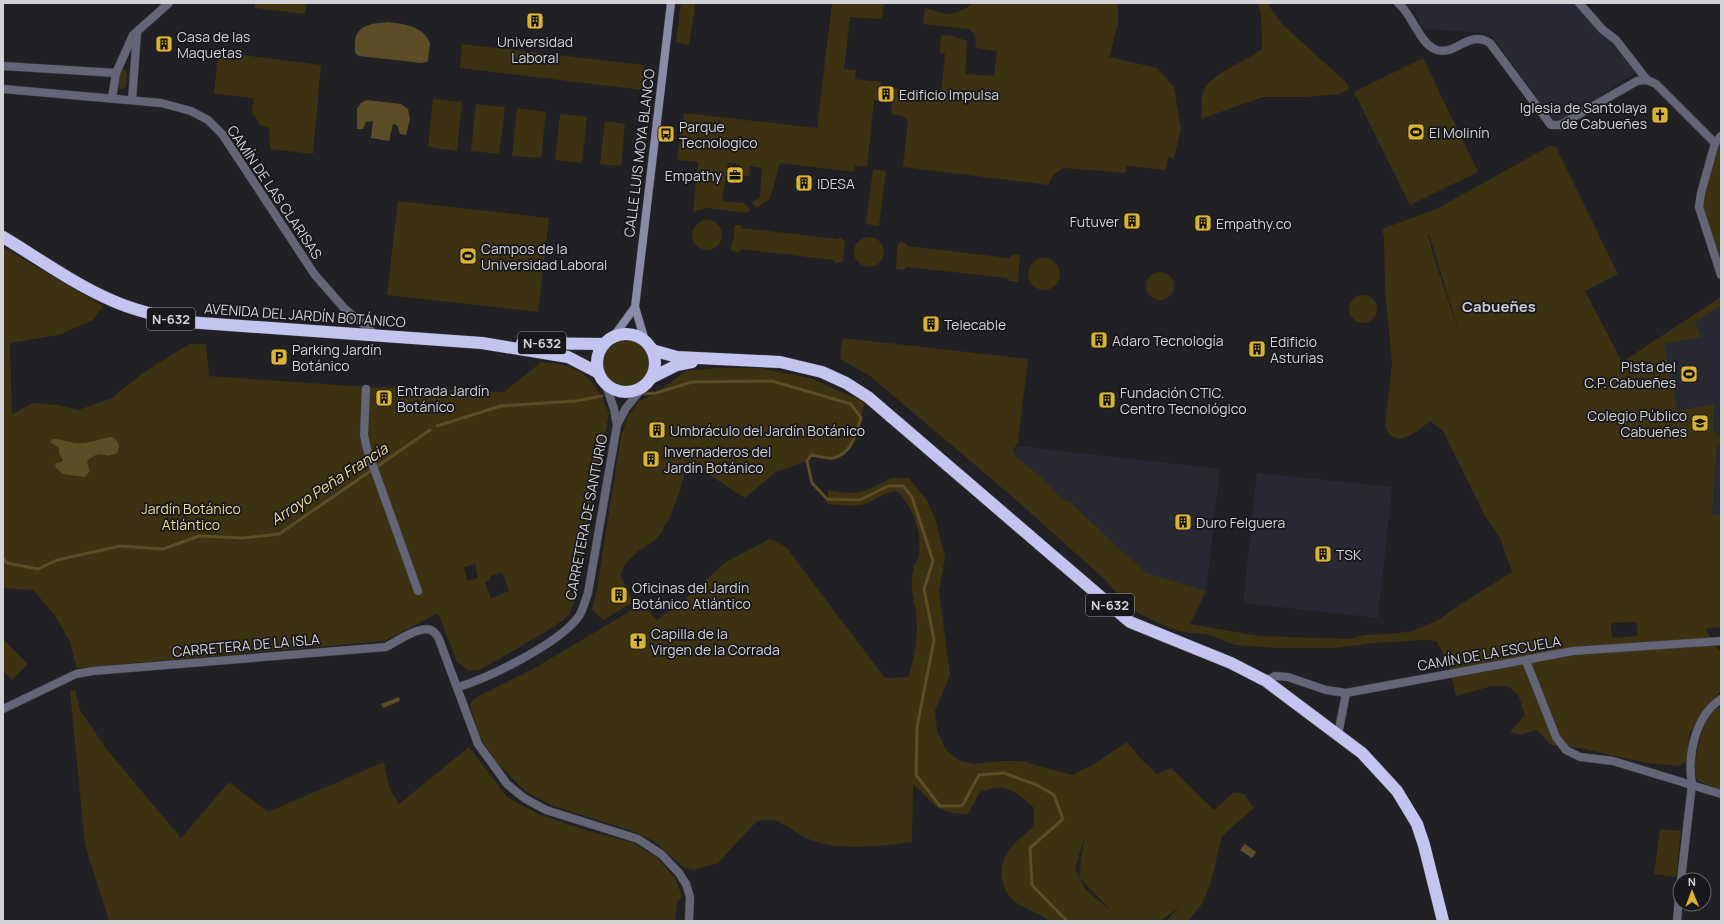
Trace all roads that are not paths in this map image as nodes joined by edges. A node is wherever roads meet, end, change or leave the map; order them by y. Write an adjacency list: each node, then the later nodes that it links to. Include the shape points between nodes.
1 (169, 3): 5 (street)
2 (671, 3): 17 (street, CALLE LUIS MOYA BLANCO)
3 (1398, 3): 9 (street, via 1405,9 1423,39 1438,51 1449,50 1474,38 1490,43 1551,125 1560,125 1637,81)
4 (1579, 3): 9 (street, via 1603,30 1616,40)
5 (138, 29): 7 (street); 8 (street)
6 (3, 66): 8 (street)
7 (134, 72): 8 (street, via 129,65 122,65); 12 (street)
8 (116, 73): 11 (street)
9 (1647, 80): 14 (street, via 1656,84)
10 (3, 89): 11 (street, CAMÍN DE LAS CLARISAS)
11 (112, 98): 12 (street, CAMÍN DE LAS CLARISAS)
12 (132, 100): 18 (street, CAMÍN DE LAS CLARISAS, via 161,102 191,111 208,120 222,134 315,275 344,308)
13 (1721, 136): 14 (street)
14 (1715, 143): 16 (street, via 1699,207)
15 (3, 237): 18 (highway, AVENIDA DEL JARDÍN BOTÁNICO / N-632, via 80,284 111,300 148,314 187,322)
16 (1721, 276)
17 (635, 307): 19 (street, CALLE LUIS MOYA BLANCO); 22 (street, CALLE LUIS MOYA BLANCO)
18 (376, 335): 20 (highway, AVENIDA DEL JARDÍN BOTÁNICO / N-632)
19 (614, 336): 21 (highway); 22 (highway, via 630,334)
20 (482, 343): 21 (highway, AVENIDA DEL JARDÍN BOTÁNICO / N-632); 24 (highway, AVENIDA DEL JARDÍN BOTÁNICO / N-632, via 568,357)
21 (603, 344): 24 (highway, via 597,356)
22 (648, 345): 23 (highway, N-632, via 677,357); 25 (highway, via 655,359 654,369)
23 (709, 359): 25 (highway, N-632, via 677,365); 32 (highway, N-632, via 780,362 822,372 846,383 868,398 1130,622 1232,663)
24 (597, 372): 26 (highway, N-632)
25 (647, 382): 26 (highway, N-632, via 634,391 623,392); 28 (street, CARRETERA DE SANTURIO, via 626,408)
26 (606, 385): 28 (street, CARRETERA DE SANTURIO)
27 (366, 389): 29 (street, via 364,434 372,464)
28 (617, 425): 33 (street, CARRETERA DE SANTURIO, via 588,593 580,615 554,640 488,676)
29 (418, 591)
30 (1721, 641): 31 (street, CAMÍN DE LA ESCUELA, via 1573,651)
31 (1526, 660): 34 (street, CAMÍN DE LA ESCUELA); 38 (street, via 1556,737 1566,750 1580,757 1613,761)
32 (1266, 682): 34 (street, CAMÍN DE LA ESCUELA, via 1274,676 1288,677 1326,690); 37 (highway, N-632)
33 (458, 687): 36 (street, CARRETERA DE LA ISLA, via 435,632 427,628 386,647 76,674); 41 (street, via 478,744 506,784 546,810 638,839 661,854 686,884 690,897)
34 (1346, 692): 37 (street)
35 (1721, 699): 38 (street, via 1706,713 1701,723 1690,770)
36 (3, 709)
37 (1338, 735): 42 (highway, N-632, via 1362,753 1397,791 1417,824)
38 (1692, 784): 39 (street); 40 (street)
39 (1721, 794)
40 (1682, 872)
41 (689, 921)
42 (1443, 921)

